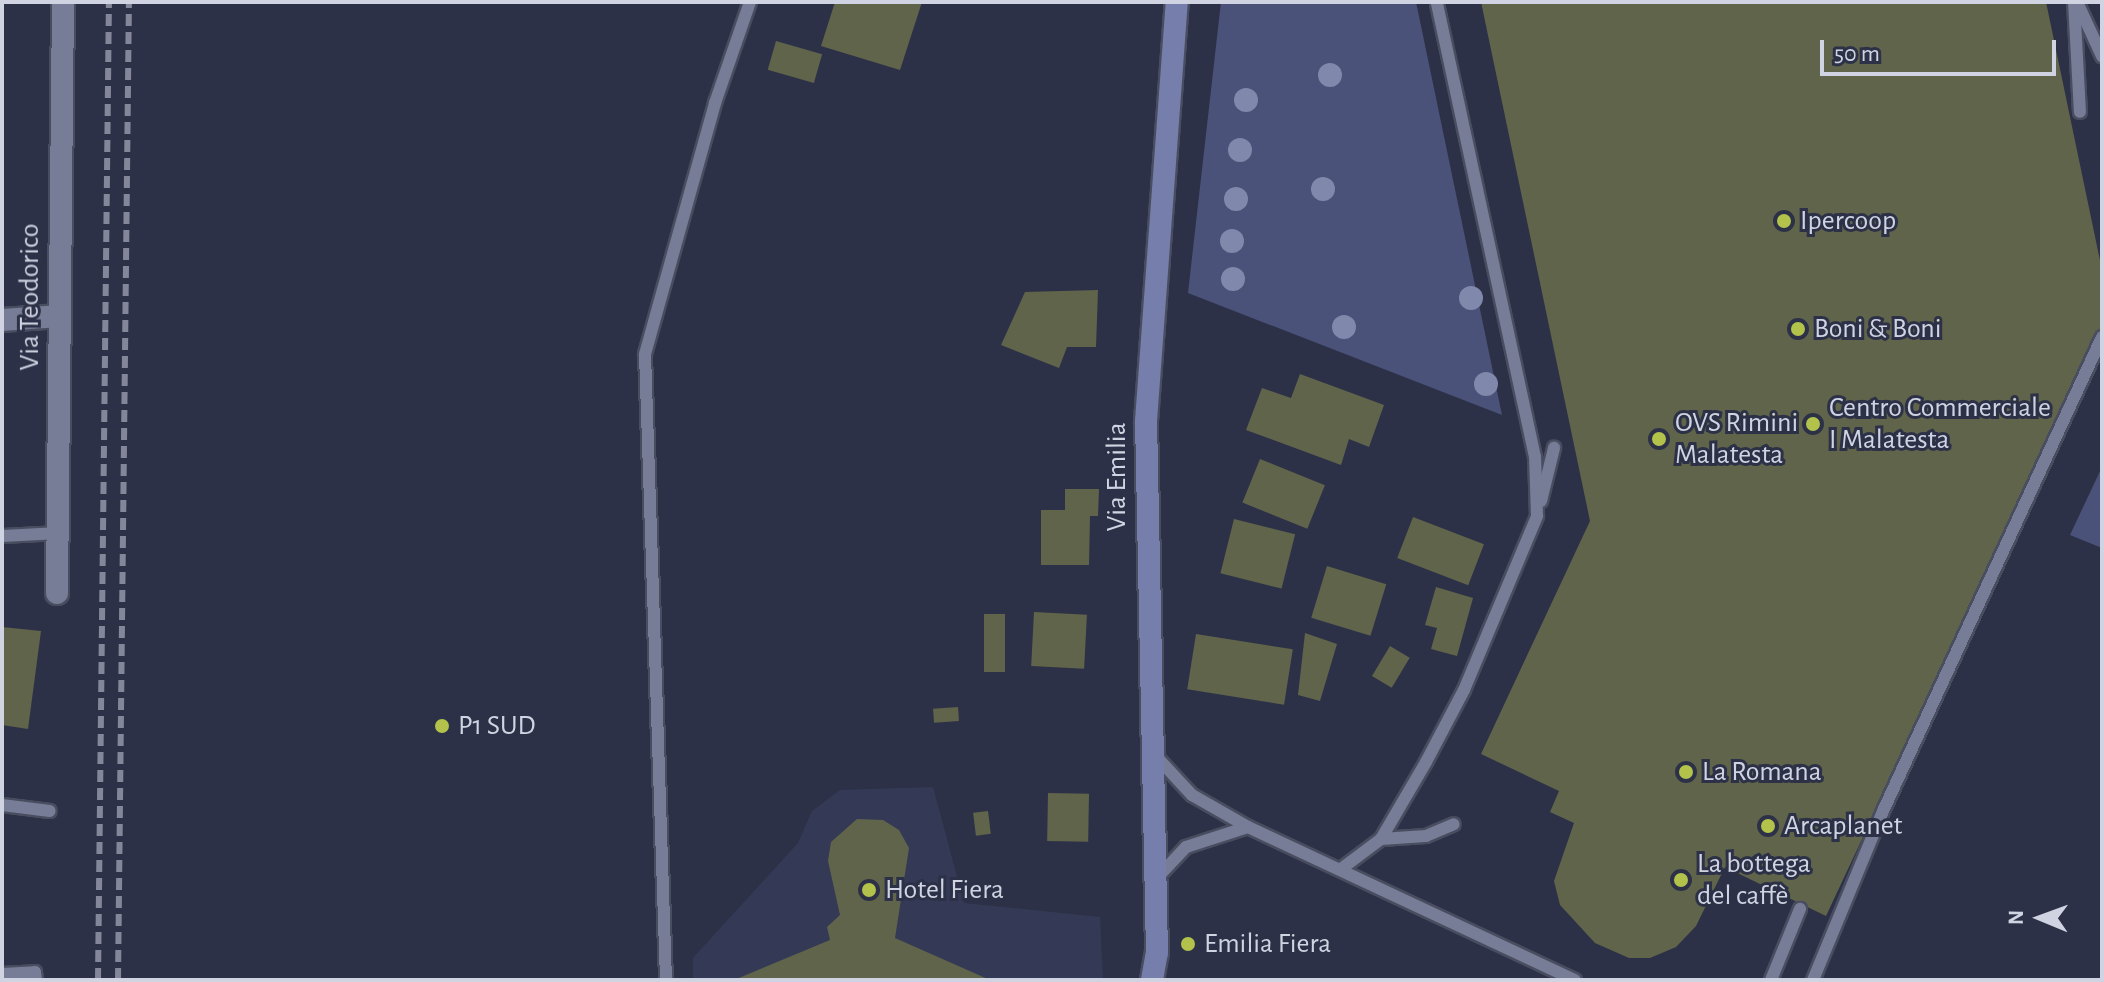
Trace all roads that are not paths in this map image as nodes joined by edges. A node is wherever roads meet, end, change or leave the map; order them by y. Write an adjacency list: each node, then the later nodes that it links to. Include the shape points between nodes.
1 (63, 2): 8 (street, Via Teodorico)
2 (750, 2): 28 (lane, via 715,103 645,354)
3 (1177, 2): 16 (main road, Via Emilia, via 1146,421)
4 (1437, 2): 12 (lane, via 1535,457)
5 (2075, 2): 6 (lane); 7 (lane)
6 (2102, 56)
7 (2080, 112)
8 (60, 316): 9 (street); 13 (street, Via Teodorico)
9 (2, 320)
10 (2102, 337): 33 (lane, via 1883,811)
11 (1554, 448): 12 (lane)
12 (1537, 516): 21 (lane, via 1464,690)
13 (58, 533): 14 (lane); 15 (street, Via Teodorico)
14 (2, 536)
15 (57, 593)
16 (1149, 748): 20 (lane, via 1192,795); 23 (main road, Via Emilia)
17 (2, 805): 18 (lane)
18 (50, 811)
19 (1454, 824): 21 (lane, via 1426,836)
20 (1248, 827): 22 (lane); 23 (lane, via 1186,847)
21 (1381, 839): 22 (lane)
22 (1341, 869): 31 (lane)
23 (1156, 879): 25 (main road, Via Emilia)
24 (1800, 909): 32 (lane)
25 (1157, 953): 29 (main road, Via Emilia); 30 (main road, Via Emilia)
26 (2, 974): 27 (lane, via 35,972)
27 (36, 980)
28 (666, 980)
29 (1152, 980)
30 (1165, 980)
31 (1574, 980)
32 (1771, 980)
33 (1813, 980)

